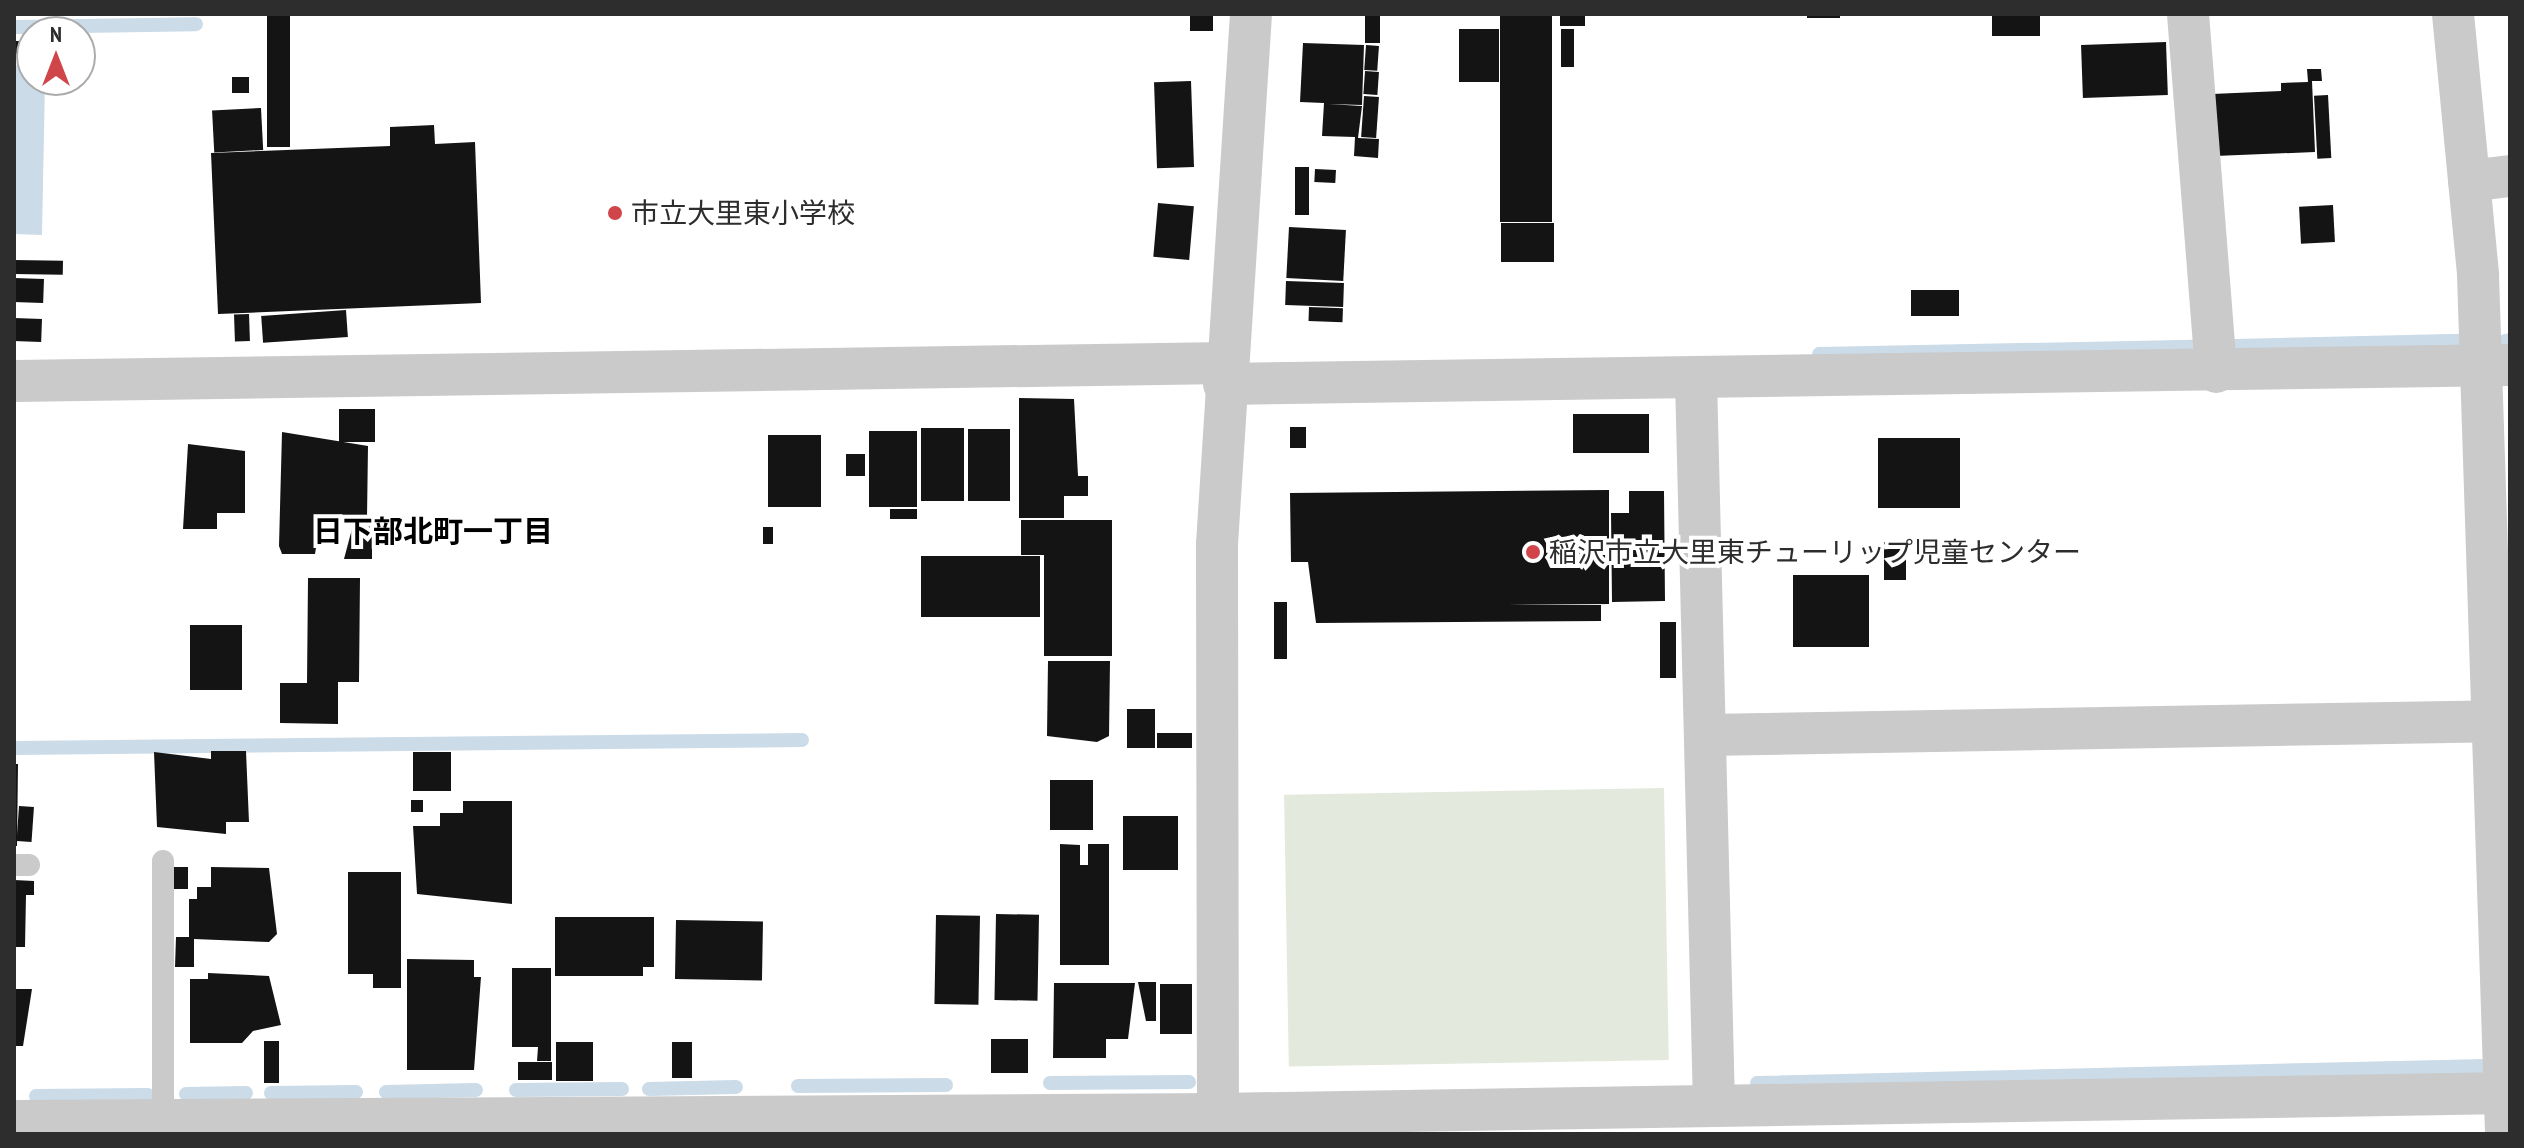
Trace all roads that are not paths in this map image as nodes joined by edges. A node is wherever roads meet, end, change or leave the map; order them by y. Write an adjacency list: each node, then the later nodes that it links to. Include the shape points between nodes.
1 (1251, 14): 8 (street)
2 (2188, 14): 7 (street)
3 (2453, 14): 5 (street)
4 (2510, 176): 5 (street)
5 (2469, 181): 6 (street)
6 (2496, 367): 7 (street); 11 (street)
7 (2216, 372): 9 (street)
8 (1225, 374): 9 (street); 10 (street); 18 (street, via 1217,544)
9 (1696, 379): 12 (street)
10 (14, 381)
11 (2502, 721): 12 (street); 14 (street)
12 (1705, 735): 15 (street)
13 (163, 861): 16 (lane)
14 (2508, 1093): 15 (street); 20 (street)
15 (1714, 1106): 18 (street)
16 (163, 1120): 17 (street); 19 (street)
17 (14, 1121)
18 (1218, 1124): 19 (street)
19 (882, 1125)
20 (2506, 1134)

